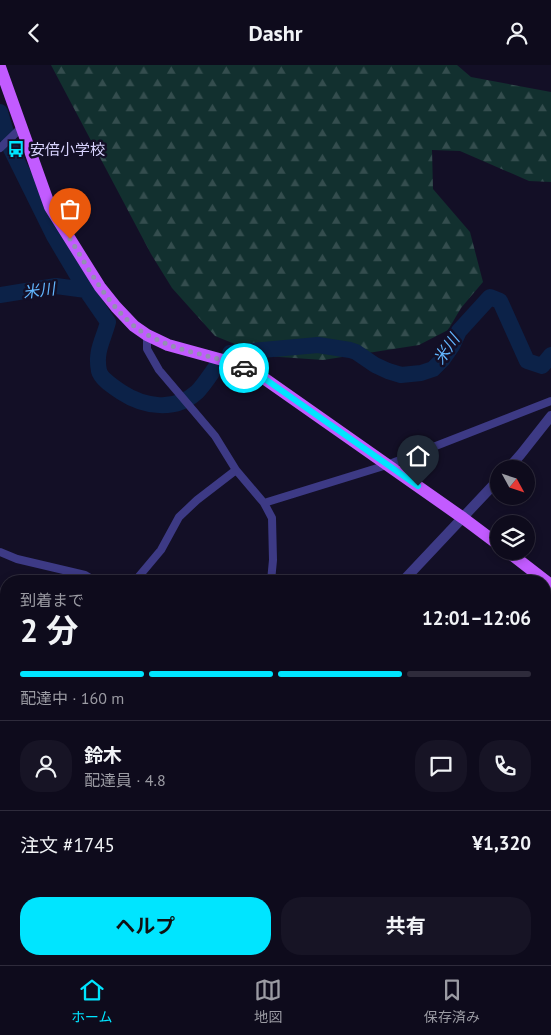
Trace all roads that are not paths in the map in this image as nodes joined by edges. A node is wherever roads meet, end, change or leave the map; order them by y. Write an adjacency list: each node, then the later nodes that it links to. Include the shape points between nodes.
1 (0, 67): 2 (main road)
2 (22, 128): 3 (street); 4 (main road, via 50,207 106,294 134,326)
3 (0, 148)
4 (147, 335): 8 (main road, via 168,345 255,372); 9 (street, via 147,349 159,370 215,436)
5 (551, 401): 8 (street)
6 (551, 415): 7 (street)
7 (516, 460)
8 (387, 465): 11 (street); 12 (main road)
9 (236, 470): 11 (street); 17 (street, via 179,517 160,550)
10 (490, 489): 12 (street)
11 (264, 503): 18 (street, via 272,518)
12 (463, 518): 13 (main road); 19 (street)
13 (490, 538)
14 (0, 552): 16 (street)
15 (519, 560): 20 (main road)
16 (85, 575)
17 (139, 575)
18 (272, 575)
19 (409, 575)
20 (538, 575)

